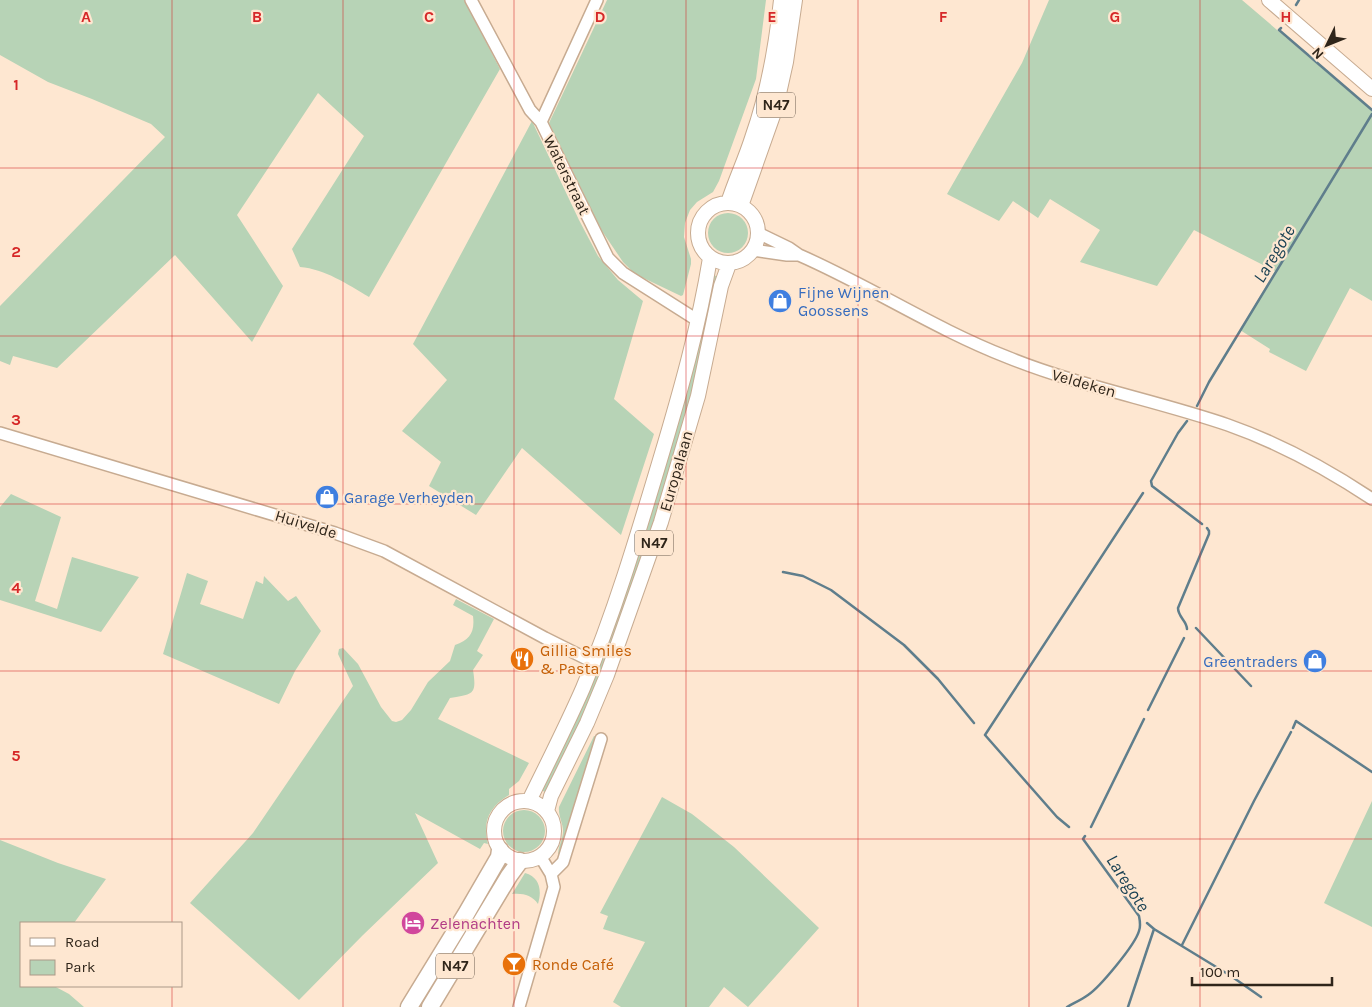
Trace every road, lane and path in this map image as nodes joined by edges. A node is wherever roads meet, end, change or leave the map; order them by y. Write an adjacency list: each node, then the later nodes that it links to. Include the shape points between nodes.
1 (471, 0): 7 (street, Waterstraat, via 513,82)
2 (598, 0): 7 (street)
3 (781, 0): 8 (main road, N47, via 767,88)
4 (795, 0): 8 (main road, N47, via 776,107)
5 (1269, 0): 6 (main road)
6 (1372, 90)
7 (541, 122): 14 (street, Waterstraat, via 608,258 622,273)
8 (734, 204): 9 (main road, via 749,211); 12 (main road, via 714,206 700,220 698,241)
9 (758, 233): 10 (main road); 11 (street, Veldeken)
10 (753, 250): 11 (street, Veldeken); 13 (main road, via 744,259)
11 (800, 255): 16 (street, Veldeken, via 1006,357 1051,374 1228,425 1313,462)
12 (710, 258): 13 (main road); 14 (main road, Europalaan / N47)
13 (728, 264): 20 (main road, Europalaan / N47, via 698,396 661,522 607,675)
14 (697, 320): 17 (main road, Europalaan / N47, via 633,550)
15 (0, 433): 17 (street, Huivelde, via 335,532 384,551)
16 (1372, 499)
17 (593, 662): 19 (main road, Europalaan / N47)
18 (601, 739): 24 (street, via 563,862)
19 (529, 801): 20 (main road, via 540,804); 21 (main road, via 512,803 496,817 494,835)
20 (547, 811): 22 (main road, via 554,825 553,836)
21 (500, 850): 23 (main road); 25 (highway, N47, via 466,914)
22 (540, 856): 23 (main road); 24 (street)
23 (520, 861): 26 (highway, N47)
24 (551, 874): 27 (street, via 554,887 551,901)
25 (409, 1007)
26 (430, 1007)
27 (519, 1007)

